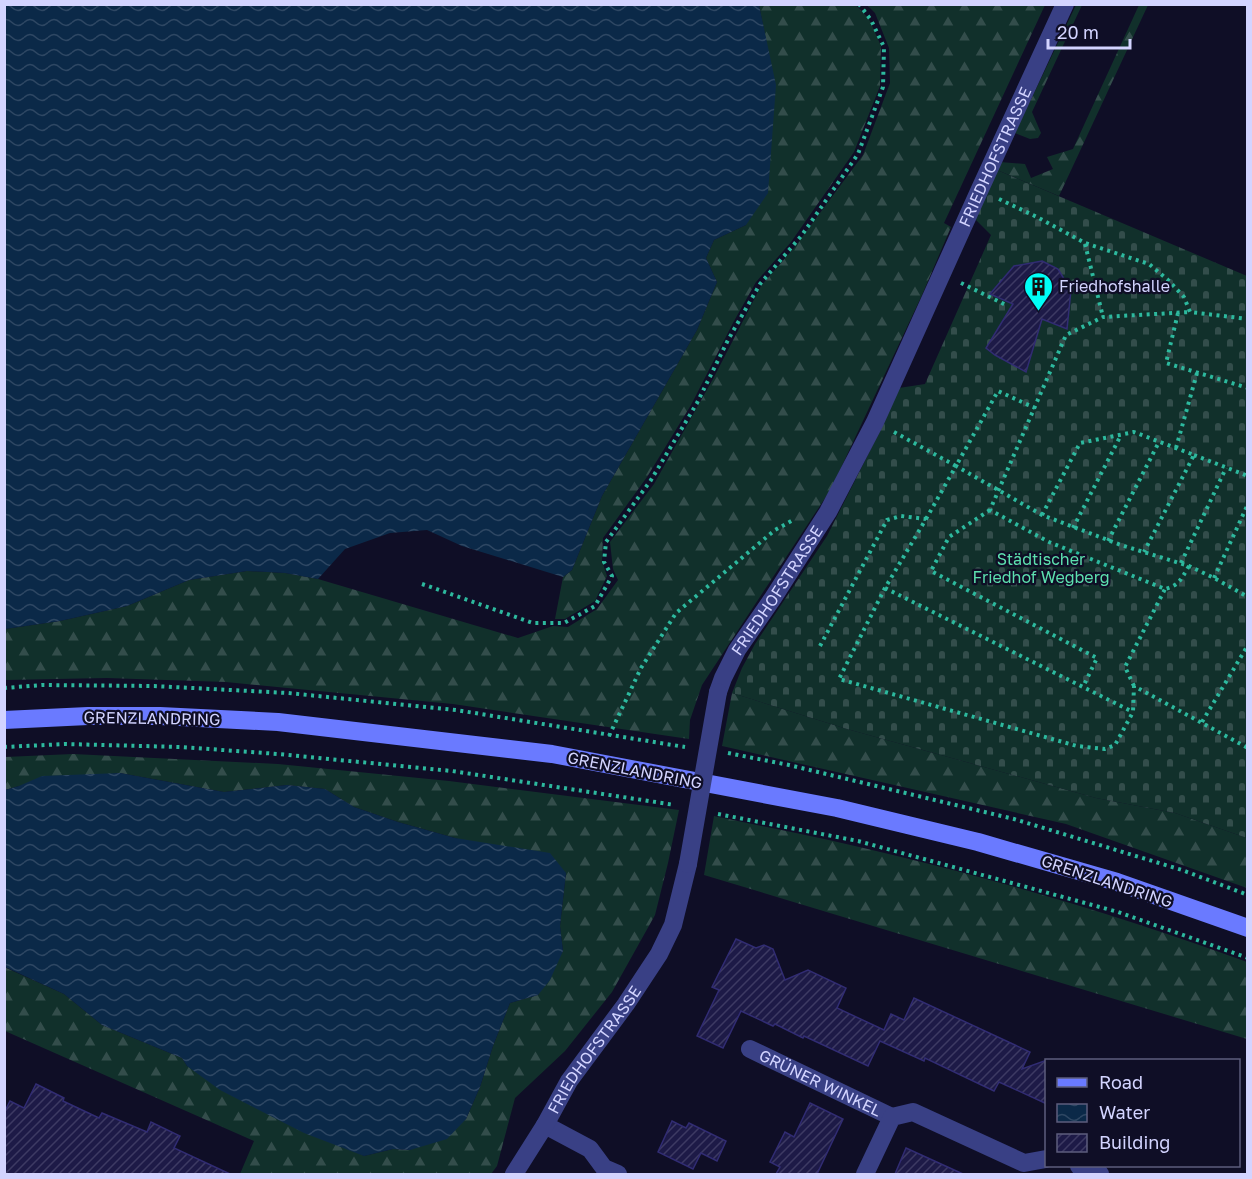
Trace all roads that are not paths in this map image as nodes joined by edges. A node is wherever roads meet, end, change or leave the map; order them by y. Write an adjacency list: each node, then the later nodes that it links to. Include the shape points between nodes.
1 (1065, 4): 6 (street, FRIEDHOFSTRASSE, bridge, via 875,422 828,512 737,650 723,678 673,925 659,954 569,1081)
2 (4, 720): 3 (main road, GRENZLANDRING, via 160,716 278,722 552,754 837,808 978,842 1118,882)
3 (1248, 928)
4 (750, 1049): 5 (street, GRÜNER WINKEL)
5 (892, 1117): 7 (street, GRÜNER WINKEL, via 913,1112 1024,1163); 11 (street, GRÜNER WINKEL)
6 (545, 1125): 9 (street, FRIEDHOFSTRASSE); 10 (street, via 590,1149 604,1168)
7 (1045, 1159)
8 (1082, 1167): 12 (street)
9 (514, 1174)
10 (618, 1174)
11 (865, 1174)
12 (1100, 1174)

